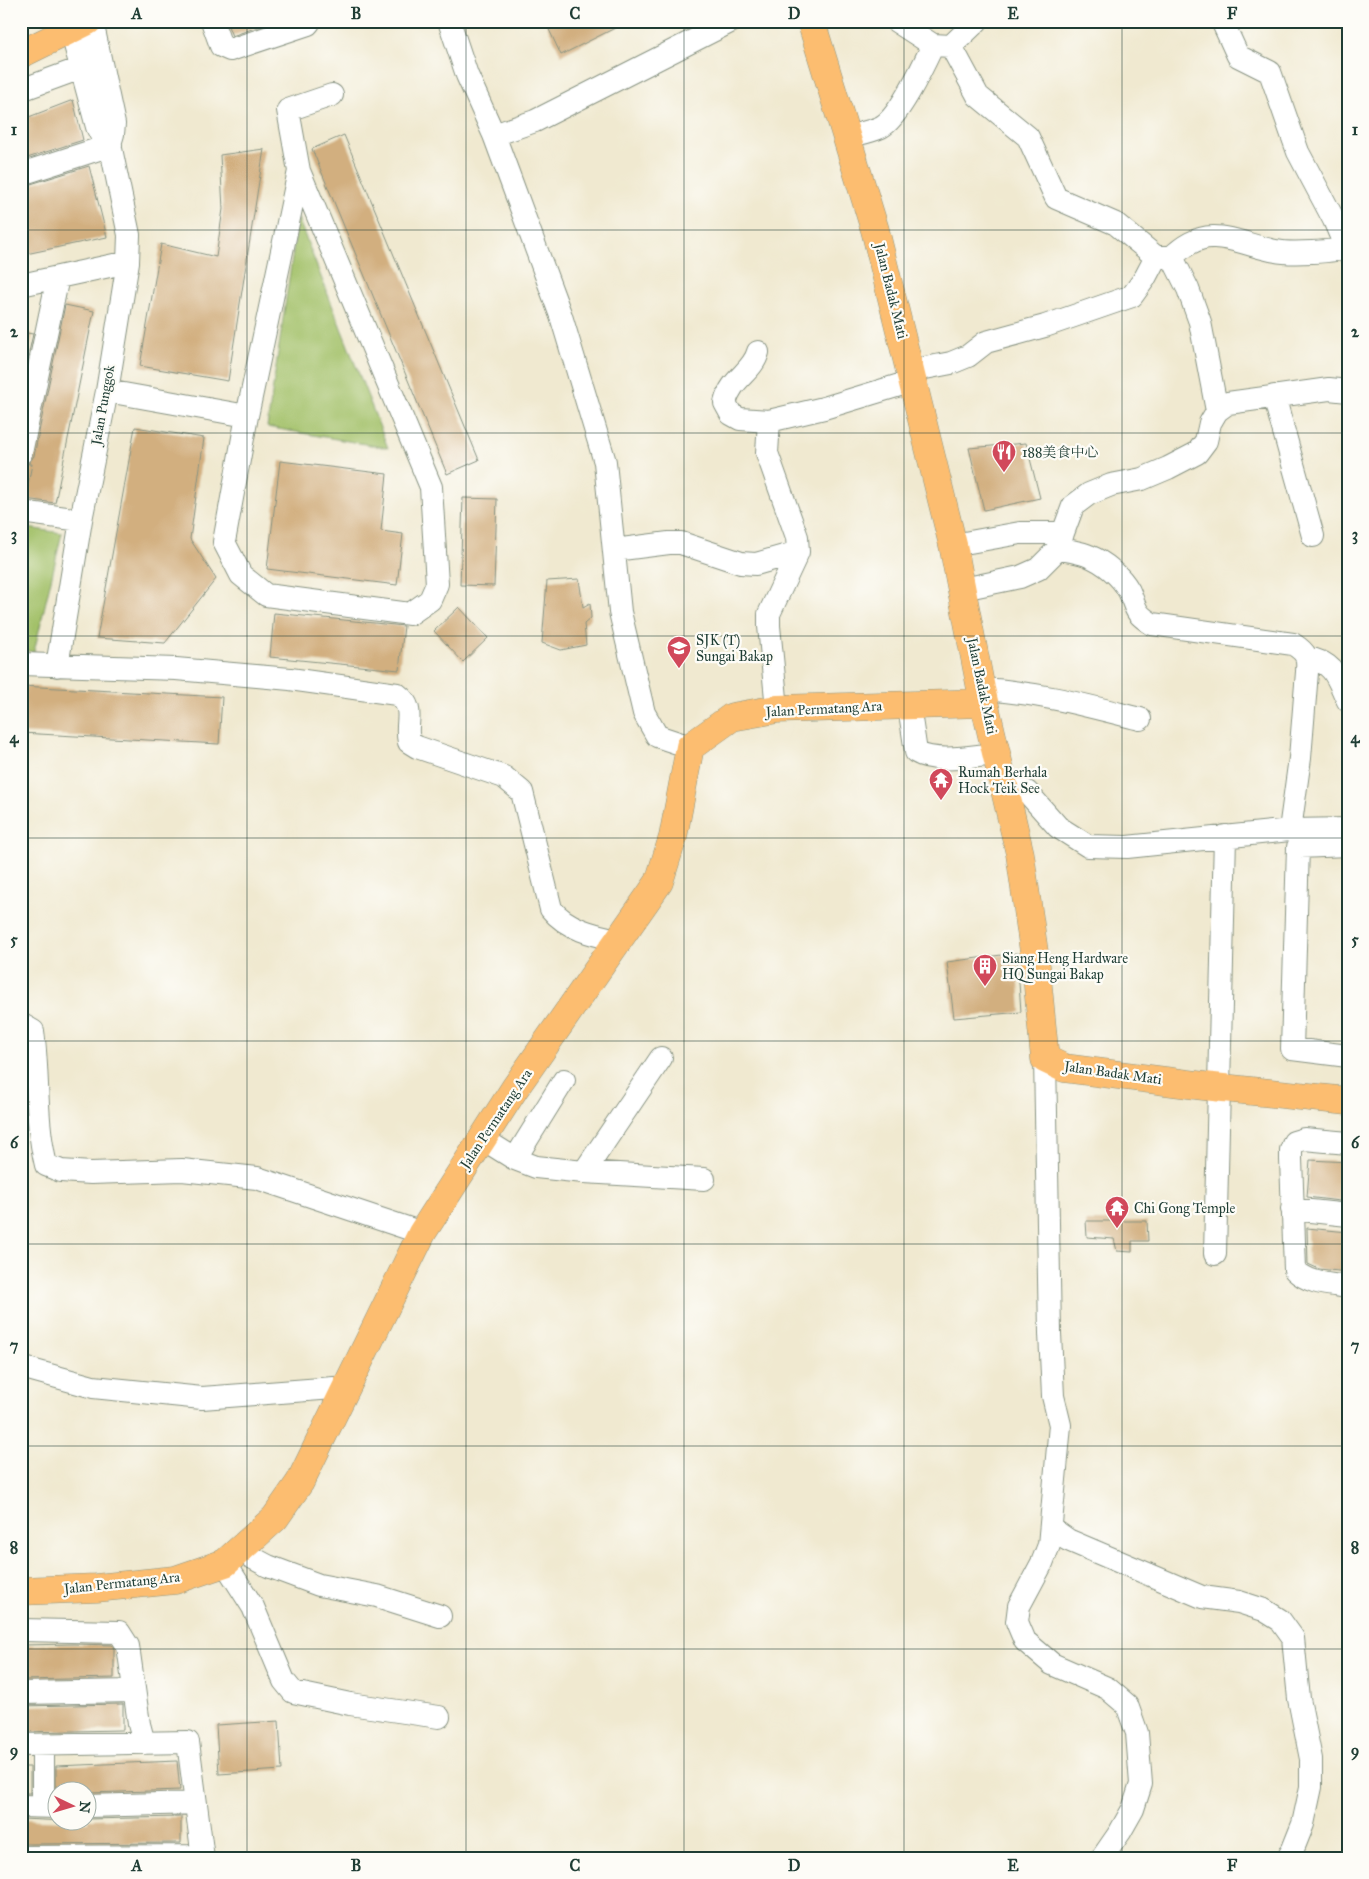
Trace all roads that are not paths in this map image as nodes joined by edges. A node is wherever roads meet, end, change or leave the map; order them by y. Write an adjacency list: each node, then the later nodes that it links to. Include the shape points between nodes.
1 (212, 21): 2 (street, via 221,46 230,50)
2 (310, 21)
3 (448, 21): 15 (street, via 467,75)
4 (732, 21): 15 (street, via 535,121)
5 (811, 21): 16 (main road, Jalan Badak Mati)
6 (896, 21): 10 (street)
7 (977, 21): 10 (street)
8 (1222, 21): 22 (street, via 1238,56 1270,72 1298,152)
9 (84, 24): 11 (main road); 12 (street, Jalan Punggok); 17 (street, Jalan Punggok, via 114,124)
10 (942, 46): 16 (street, via 891,118 882,126); 23 (street, via 978,96 1028,137 1056,198 1116,224)
11 (21, 54)
12 (81, 68): 13 (street); 17 (street, Jalan Punggok, via 97,127)
13 (21, 90)
14 (332, 95): 18 (street, via 288,110)
15 (494, 135): 41 (street, via 561,316 602,453)
16 (847, 137): 28 (main road, Jalan Badak Mati, via 876,230)
17 (110, 144): 19 (street); 24 (street, Jalan Punggok, via 129,234)
18 (299, 171): 20 (street); 21 (street)
19 (21, 174)
20 (326, 236): 21 (street, via 307,232); 33 (street, via 430,487 437,584 430,600 410,614 266,595 241,576 224,542)
21 (285, 238): 33 (street)
22 (1347, 249): 23 (street, via 1278,252 1212,237)
23 (1164, 257): 28 (street, via 1132,296 986,342 968,356 920,369); 32 (street, via 1188,290 1200,322)
24 (128, 262): 25 (street); 29 (street, Jalan Punggok)
25 (58, 277): 26 (street); 35 (street)
26 (21, 285)
27 (758, 352): 34 (street, via 729,390 725,403 731,414 740,419)
28 (912, 376): 34 (street, via 903,384); 40 (main road, Jalan Badak Mati)
29 (107, 391): 33 (street); 37 (street, Jalan Punggok)
30 (1348, 392): 31 (street, via 1329,389)
31 (1274, 396): 32 (street, via 1228,403); 38 (street)
32 (1217, 411): 39 (street, via 1206,441 1197,453 1142,478 1089,494 1073,506)
33 (247, 416)
34 (769, 421): 42 (street, via 767,453 797,537)
35 (21, 453)
36 (21, 512): 37 (street)
37 (81, 520): 46 (street, Jalan Punggok)
38 (1314, 536)
39 (1061, 540): 40 (street, via 1020,533); 43 (street, via 1038,569 1020,577); 44 (street, via 1115,573 1128,590 1140,616 1152,624 1293,644)
40 (953, 545): 43 (main road, Jalan Badak Mati)
41 (614, 550): 42 (street, via 681,543 740,563 756,564); 52 (street, via 620,612 644,714 657,736)
42 (798, 552): 50 (street, via 769,614)
43 (963, 589): 47 (main road, Jalan Badak Mati)
44 (1308, 658): 48 (street, via 1330,667); 56 (street)
45 (21, 664): 46 (street)
46 (57, 666): 59 (street, via 176,669 290,679 397,694 406,701 408,742 504,776 522,792 551,909 558,918 584,931)
47 (983, 696): 49 (main road, Jalan Permatang Ara); 51 (street, via 1014,691 1061,698); 53 (main road, Jalan Badak Mati)
48 (1348, 701)
49 (909, 706): 50 (main road, Jalan Permatang Ara); 53 (street, via 916,752 924,757)
50 (777, 709): 52 (main road, Jalan Permatang Ara, via 732,717)
51 (1140, 719)
52 (690, 747): 59 (main road, Jalan Permatang Ara, via 672,837 659,882)
53 (996, 754): 54 (main road, Jalan Badak Mati)
54 (1004, 788): 57 (street, via 1027,792 1058,827 1088,846 1126,847); 63 (main road, Jalan Badak Mati, via 1020,854)
55 (1348, 828): 56 (street)
56 (1290, 830): 57 (street)
57 (1225, 836): 65 (street)
58 (1348, 845): 61 (street, via 1298,846 1292,1049)
59 (618, 940): 67 (main road, Jalan Permatang Ara)
60 (21, 1024): 74 (street, via 33,1031 40,1142 46,1166 61,1171 91,1173 182,1170 257,1178)
61 (1348, 1056)
62 (661, 1058): 70 (street)
63 (1045, 1059): 65 (main road, Jalan Badak Mati, via 1064,1068); 79 (street, via 1052,1378 1060,1425)
64 (564, 1080): 69 (street)
65 (1219, 1088): 66 (main road, Jalan Badak Mati); 75 (street)
66 (1348, 1101)
67 (483, 1139): 69 (street); 74 (main road, Jalan Permatang Ara)
68 (1348, 1143): 72 (street, via 1304,1139 1294,1142 1291,1150)
69 (515, 1159): 70 (street, via 536,1167)
70 (584, 1172): 71 (street)
71 (704, 1179)
72 (1292, 1209): 73 (street); 76 (street, via 1295,1270 1312,1281)
73 (1348, 1214)
74 (422, 1233): 78 (main road, Jalan Permatang Ara)
75 (1215, 1254)
76 (1348, 1287)
77 (21, 1367): 78 (street, via 93,1387 202,1398)
78 (347, 1387): 80 (main road, Jalan Permatang Ara, via 300,1482 275,1518)
79 (1050, 1528): 95 (street, via 1049,1545 1019,1606 1017,1622 1025,1641 1052,1664 1107,1688 1127,1705 1137,1733 1141,1784 1133,1809); 96 (street, via 1068,1540 1202,1598 1239,1602 1264,1610 1280,1620 1293,1638 1299,1698 1312,1759 1311,1788 1303,1824)
80 (245, 1546): 81 (main road, Jalan Permatang Ara); 83 (street, via 251,1557 268,1566 319,1585 377,1596)
81 (224, 1564): 82 (main road, Jalan Permatang Ara, via 175,1580); 87 (street, via 253,1607 284,1680 293,1692)
82 (21, 1591)
83 (440, 1616)
84 (21, 1630): 85 (street, via 119,1632 128,1646)
85 (134, 1691): 86 (street); 88 (street)
86 (21, 1693)
87 (439, 1717)
88 (144, 1743): 89 (street); 90 (street, via 188,1742)
89 (32, 1745): 91 (street)
90 (196, 1803): 92 (street); 94 (street)
91 (40, 1806)
92 (98, 1806)
93 (21, 1857): 94 (street)
94 (203, 1857)
95 (1102, 1858)
96 (1288, 1858)

